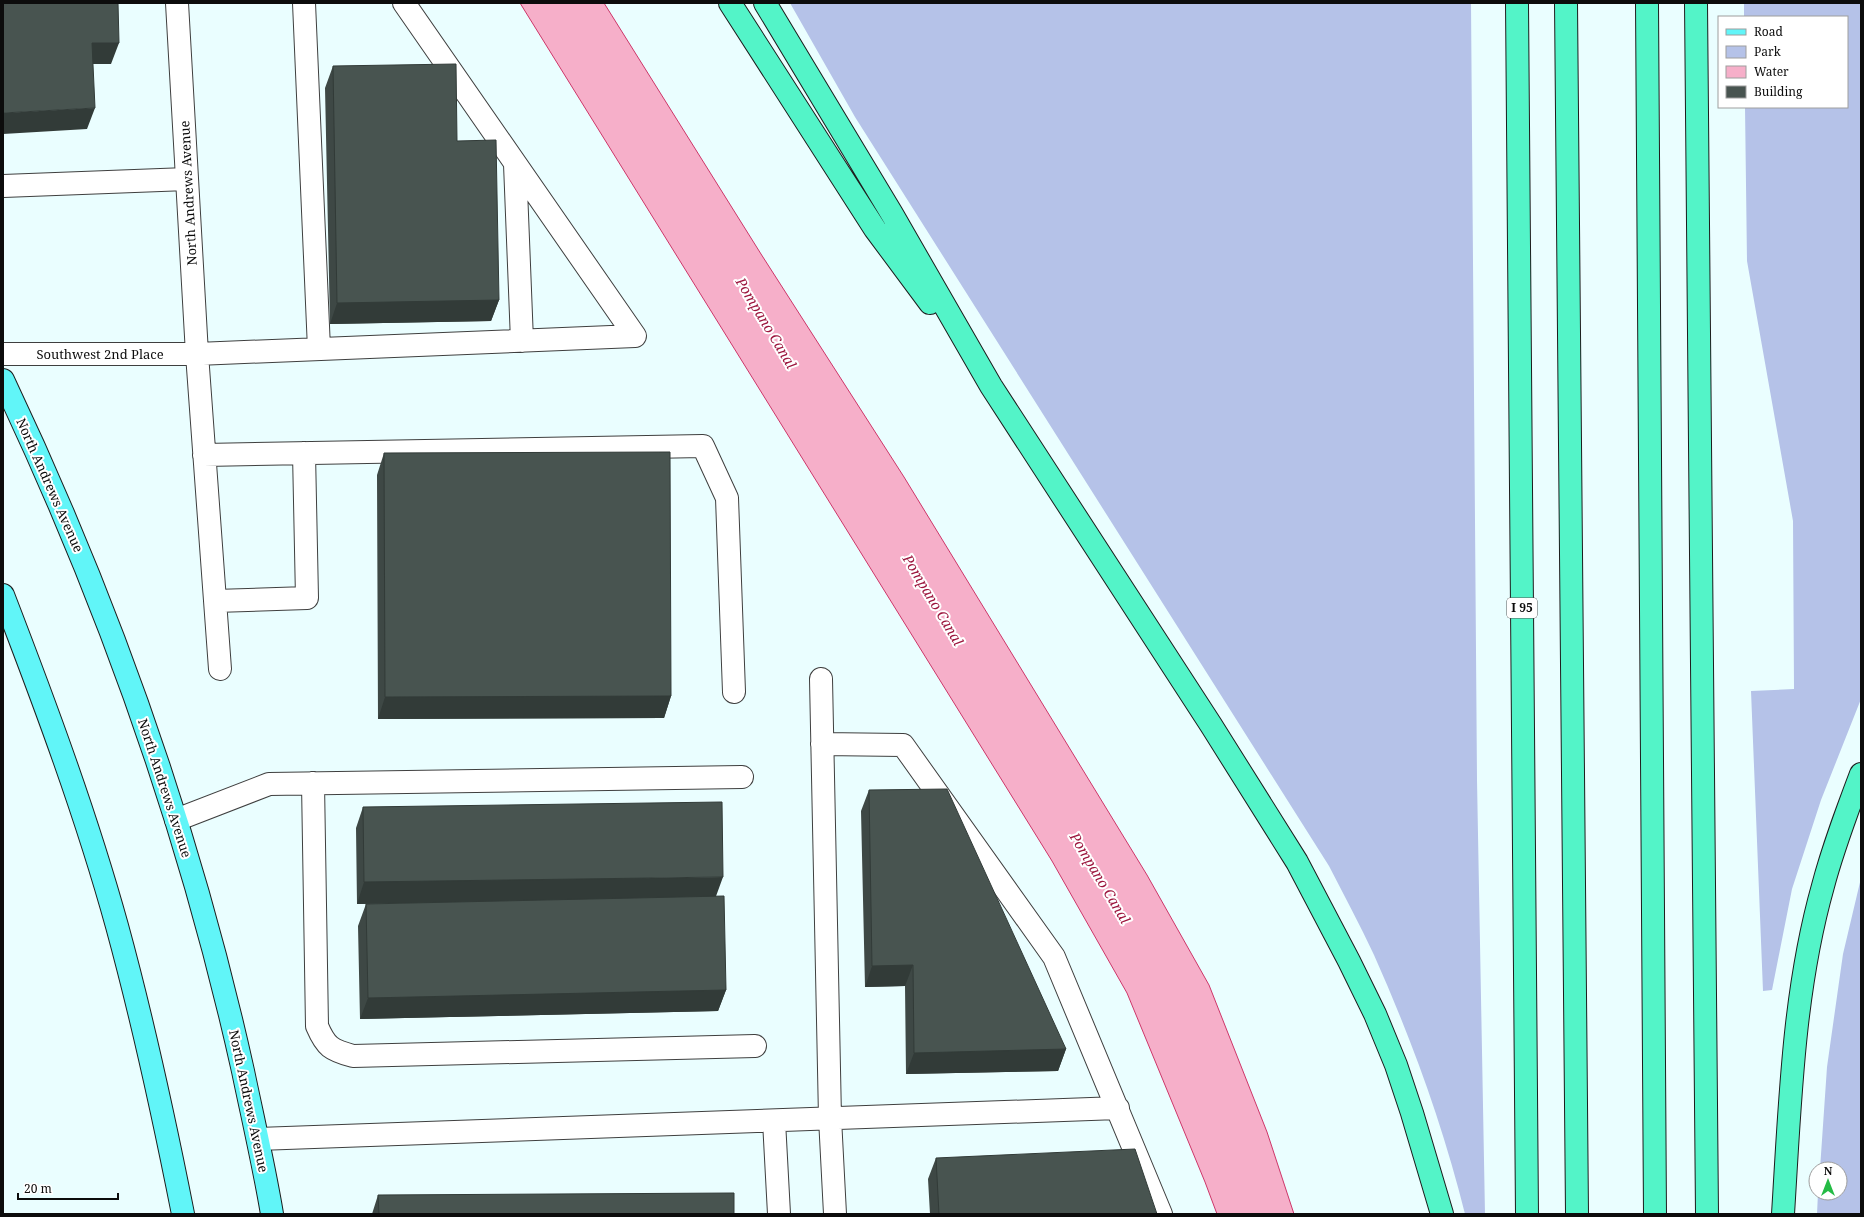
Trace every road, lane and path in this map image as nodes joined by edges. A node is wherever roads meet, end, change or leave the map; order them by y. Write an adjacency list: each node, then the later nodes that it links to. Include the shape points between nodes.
1 (177, 3): 11 (street, North Andrews Avenue)
2 (304, 3): 14 (street)
3 (404, 3): 10 (street)
4 (730, 3): 18 (highway, via 875,229)
5 (765, 3): 18 (highway, via 892,214)
6 (1517, 3): 42 (highway, I 95)
7 (1566, 3): 43 (highway)
8 (1647, 3): 44 (highway)
9 (1696, 3): 45 (highway)
10 (515, 164): 13 (street); 13 (street, Southwest 2nd Place, via 634,336)
11 (187, 179): 12 (street); 16 (street, North Andrews Avenue)
12 (3, 186)
13 (522, 341): 14 (street, Southwest 2nd Place)
14 (319, 349): 16 (street, Southwest 2nd Place)
15 (3, 354): 16 (street, Southwest 2nd Place)
16 (196, 354): 20 (street, North Andrews Avenue)
17 (3, 380): 30 (main road, North Andrews Avenue, via 88,573 124,666)
18 (991, 386): 41 (highway, via 1211,725 1297,862 1319,902 1375,1014 1396,1065)
19 (304, 454): 20 (street); 22 (street, via 307,598); 25 (street, via 703,446 727,498)
20 (204, 455): 22 (street, North Andrews Avenue)
21 (3, 595): 36 (main road, via 42,696 116,926 146,1040)
22 (214, 601): 23 (street, North Andrews Avenue)
23 (220, 669)
24 (821, 679): 26 (street)
25 (734, 692)
26 (822, 744): 32 (street, via 903,745 1054,957); 33 (street)
27 (1861, 774): 46 (highway, via 1822,887 1805,973 1795,1050)
28 (742, 777): 29 (street)
29 (313, 783): 30 (street, via 269,784); 31 (street, via 317,1026 323,1041 334,1051 353,1056)
30 (176, 820): 35 (main road, North Andrews Avenue, via 229,1012)
31 (755, 1046)
32 (1118, 1108): 33 (street); 40 (street)
33 (830, 1118): 34 (street); 39 (street)
34 (774, 1121): 35 (street); 38 (street)
35 (258, 1139): 37 (main road, North Andrews Avenue)
36 (183, 1214)
37 (272, 1214)
38 (779, 1214)
39 (835, 1214)
40 (1161, 1214)
41 (1442, 1214)
42 (1527, 1214)
43 (1577, 1214)
44 (1655, 1214)
45 (1707, 1214)
46 (1783, 1214)

